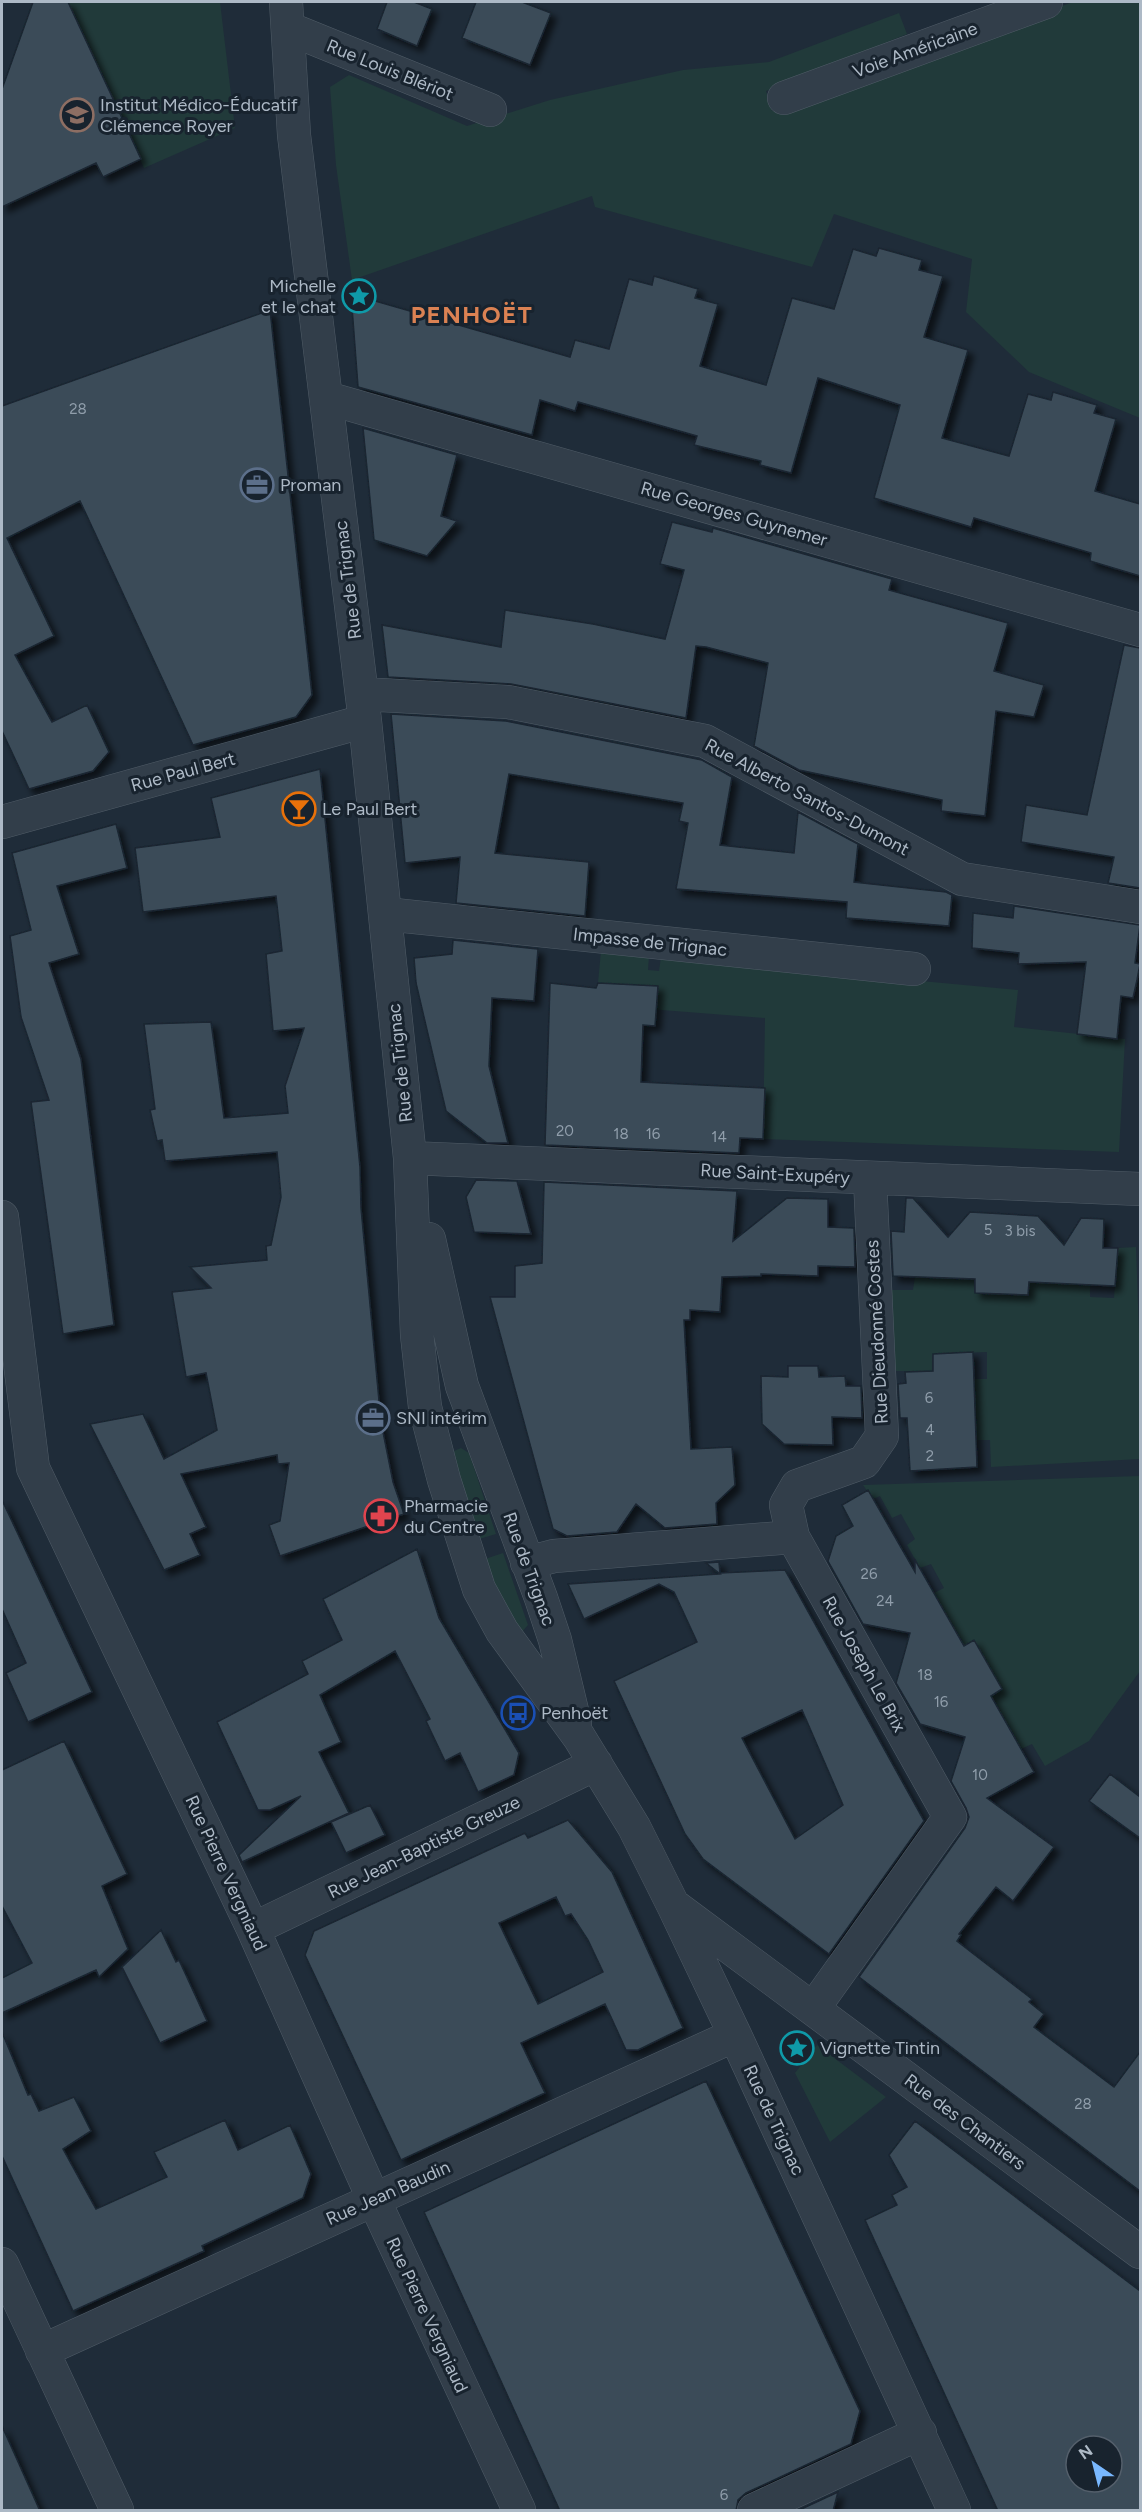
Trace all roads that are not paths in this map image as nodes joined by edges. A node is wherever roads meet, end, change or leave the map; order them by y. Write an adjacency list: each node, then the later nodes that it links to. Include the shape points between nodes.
1 (1037, 3): 3 (street, Voie Américaine)
2 (288, 15): 4 (street, Rue Louis Blériot); 5 (street, Rue de Trignac, via 294,135)
3 (784, 98)
4 (490, 110)
5 (327, 398): 6 (street, Rue Georges Guynemer); 7 (street, Rue de Trignac)
6 (1140, 630)
7 (363, 708): 8 (street, Rue Paul Bert); 9 (street, Rue Alberto Santos-Dumont, via 508,702 705,741 962,879); 10 (street, Rue de Trignac)
8 (2, 822)
9 (1140, 906)
10 (385, 914): 11 (street, Impasse de Trignac); 12 (street, Rue de Trignac)
11 (914, 969)
12 (411, 1158): 13 (street, Rue Saint-Exupéry); 17 (street, Rue de Trignac, via 462,1386); 18 (street, Rue de Trignac, via 417,1335 425,1407 444,1479 479,1588 502,1631)
13 (870, 1179): 14 (street, Rue Saint-Exupéry); 16 (street, Rue Dieudonné Costes, via 882,1436 864,1462 797,1486 786,1505)
14 (1140, 1189)
15 (2, 1217): 21 (street, Rue Pierre Vergniaud, via 33,1468)
16 (793, 1537): 17 (street, via 554,1556); 22 (street, Rue Joseph Le Brix, via 950,1817)
17 (527, 1563): 18 (street, Rue de Trignac, via 555,1640)
18 (579, 1737): 19 (street, Rue de Trignac)
19 (596, 1764): 20 (street, Rue de Trignac); 21 (street, Rue Jean-Baptiste Greuze)
20 (674, 1906): 22 (street, Rue des Chantiers); 23 (street, Rue de Trignac)
21 (253, 1929): 24 (street, Rue Pierre Vergniaud)
22 (813, 2009): 25 (street, Rue des Chantiers)
23 (735, 2036): 24 (street, Rue Jean Baudin); 28 (street, Rue de Trignac)
24 (374, 2200): 27 (street, Rue Jean Baudin); 30 (street, Rue Pierre Vergniaud)
25 (1140, 2252)
26 (2, 2264): 27 (street)
27 (42, 2351): 29 (street)
28 (920, 2433): 31 (street); 32 (street, Rue de Trignac)
29 (117, 2511)
30 (519, 2511)
31 (754, 2511)
32 (954, 2511)

